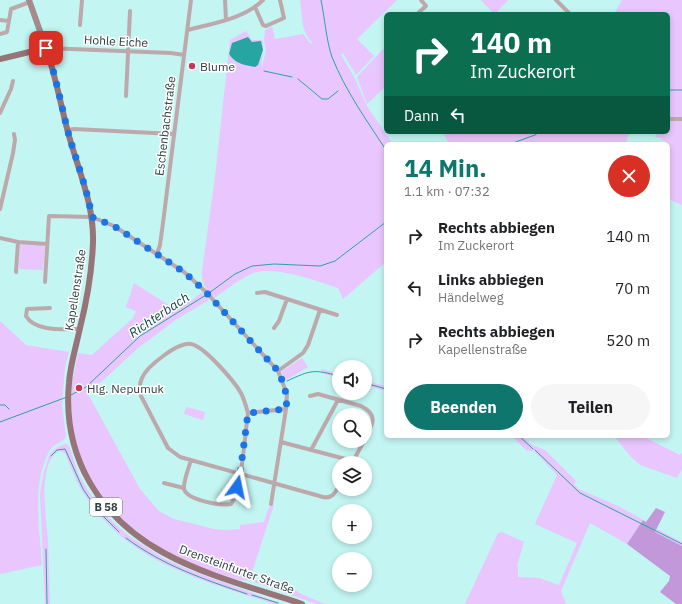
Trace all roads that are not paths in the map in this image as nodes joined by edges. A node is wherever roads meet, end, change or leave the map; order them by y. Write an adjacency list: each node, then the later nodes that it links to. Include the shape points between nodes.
1 (82, 0): 16 (street)
2 (191, 0): 17 (street, Eschenbachstraße)
3 (225, 0): 14 (street)
4 (263, 0): 9 (street)
5 (280, 0): 9 (street, via 284,18 266,26 263,25)
6 (421, 0): 11 (street, via 426,6)
7 (556, 0): 12 (street)
8 (29, 1): 15 (street, via 11,10); 19 (main road, Kapellenstraße)
9 (255, 7): 14 (street)
10 (130, 11): 20 (street)
11 (419, 12)
12 (568, 12)
13 (0, 20): 15 (street)
14 (226, 20): 17 (street)
15 (9, 21): 18 (street, via 7,32)
16 (80, 25)
17 (188, 30): 21 (street, Eschenbachstraße)
18 (0, 34)
19 (46, 48): 20 (street, Hohle Eiche); 22 (main road); 28 (main road, Kapellenstraße / B 58)
20 (128, 52): 21 (street, Hohle Eiche, via 171,53); 24 (street)
21 (184, 56): 30 (street, Eschenbachstraße)
22 (0, 59)
23 (13, 81): 25 (street)
24 (126, 96)
25 (0, 112)
26 (670, 119): 27 (street)
27 (682, 119)
28 (68, 130): 30 (street); 32 (main road, Kapellenstraße / B 58)
29 (14, 134): 31 (street, via 13,153)
30 (174, 134): 36 (street, Eschenbachstraße)
31 (0, 209)
32 (92, 217): 35 (street, via 49,216); 36 (street, via 114,226); 45 (main road, Kapellenstraße / B 58, via 91,268)
33 (0, 238): 34 (street)
34 (18, 242): 35 (street); 37 (street)
35 (47, 244): 38 (street)
36 (157, 254): 46 (street, via 184,272 205,291)
37 (16, 272)
38 (45, 282)
39 (257, 293): 40 (street, via 265,292)
40 (286, 299): 42 (street); 44 (street)
41 (50, 308): 45 (street, via 27,309 26,316 34,324 43,327)
42 (320, 310): 43 (street); 46 (street, via 307,348)
43 (337, 315)
44 (274, 328)
45 (80, 330): 65 (main road, Kapellenstraße / B 58, via 71,366 68,400 70,430 84,474 116,518)
46 (278, 371): 51 (street, via 287,394)
47 (310, 396): 48 (street, via 318,394)
48 (332, 398)
49 (338, 400): 50 (street); 56 (street)
50 (364, 408)
51 (286, 409): 52 (street); 55 (street)
52 (248, 413): 58 (street, via 237,386 208,354 198,347 189,344 180,346 156,363 141,379 141,396 168,448 180,457); 59 (street)
53 (372, 416): 54 (street)
54 (372, 426)
55 (281, 442): 56 (street); 61 (street)
56 (311, 450): 57 (street)
57 (332, 456)
58 (191, 460): 59 (street); 62 (street)
59 (240, 474): 61 (street); 62 (street, via 230,504 208,502 189,496)
60 (164, 483): 62 (street)
61 (275, 484): 63 (street, via 328,498); 64 (street)
62 (184, 488)
63 (333, 496)
64 (271, 504)
65 (165, 554): 66 (main road, Drensteinfurter Straße / B 58)
66 (286, 601): 67 (main road, Drensteinfurter Straße / B 58)
67 (302, 604)

